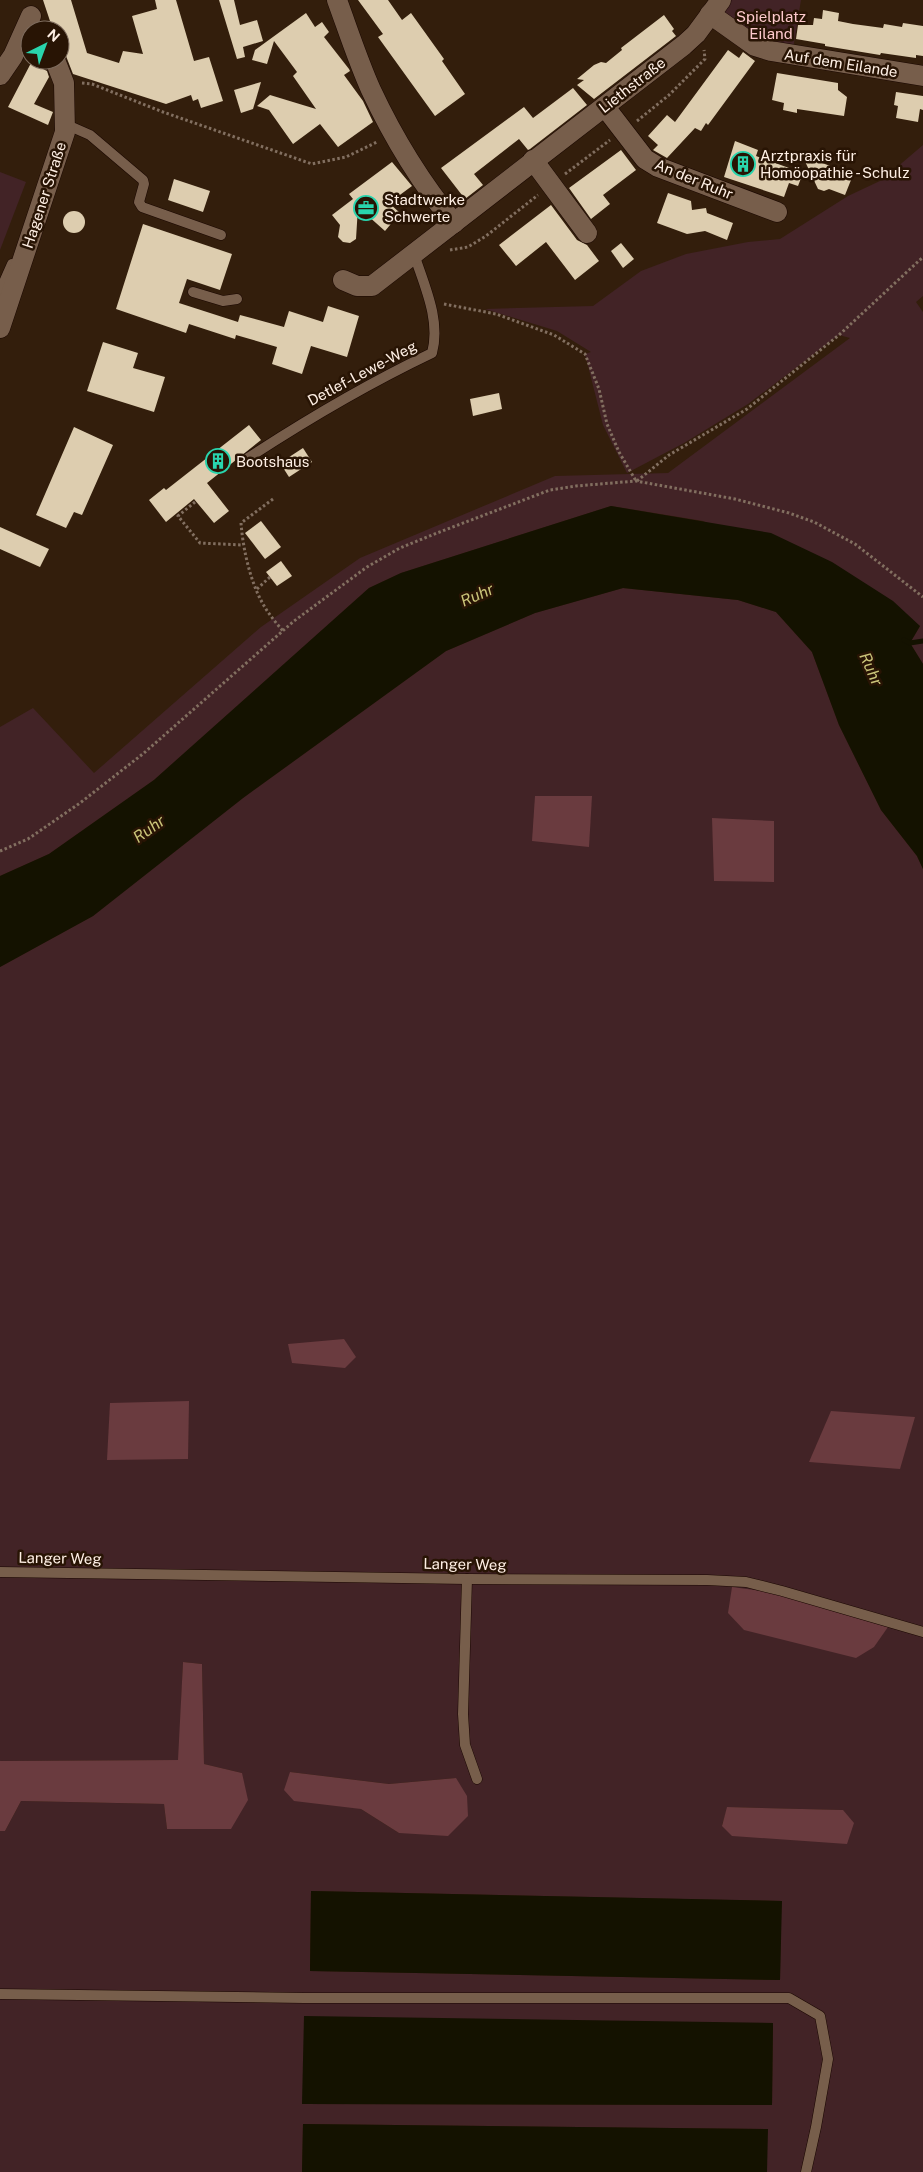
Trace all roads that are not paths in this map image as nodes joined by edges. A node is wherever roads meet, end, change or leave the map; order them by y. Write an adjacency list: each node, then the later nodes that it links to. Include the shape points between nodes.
1 (337, 0): 12 (street, via 392,133)
2 (716, 7): 6 (street, Auf dem Eilande, via 755,46); 7 (street, Liethstraße, via 684,45)
3 (33, 15): 5 (street)
4 (59, 70): 8 (street, Hagener Straße, via 64,83)
5 (0, 75)
6 (923, 76)
7 (605, 107): 9 (street, Liethstraße); 11 (street, An der Ruhr, via 644,159)
8 (65, 124): 10 (street, Hagener Straße); 14 (lane, via 90,135 143,180 139,202 142,207)
9 (533, 160): 12 (street, Liethstraße); 13 (street)
10 (52, 169): 17 (lane); 20 (street, Hagener Straße)
11 (777, 212)
12 (449, 218): 15 (street, Liethstraße, via 431,241)
13 (587, 233)
14 (221, 235)
15 (414, 254): 16 (street, Liethstraße, via 372,286 358,286); 21 (lane, Detlef-Lewe-Weg, via 430,302 436,338 432,352 312,416)
16 (342, 280)
17 (0, 291)
18 (193, 292): 19 (lane, via 223,301)
19 (237, 299)
20 (0, 328)
21 (245, 460)
22 (0, 1572): 23 (lane, Langer Weg)
23 (467, 1579): 24 (lane, Langer Weg, via 746,1582); 25 (lane, via 464,1745)
24 (923, 1632)
25 (477, 1779)
26 (0, 1994): 27 (lane, via 789,1998 820,2016 828,2059)
27 (806, 2172)

